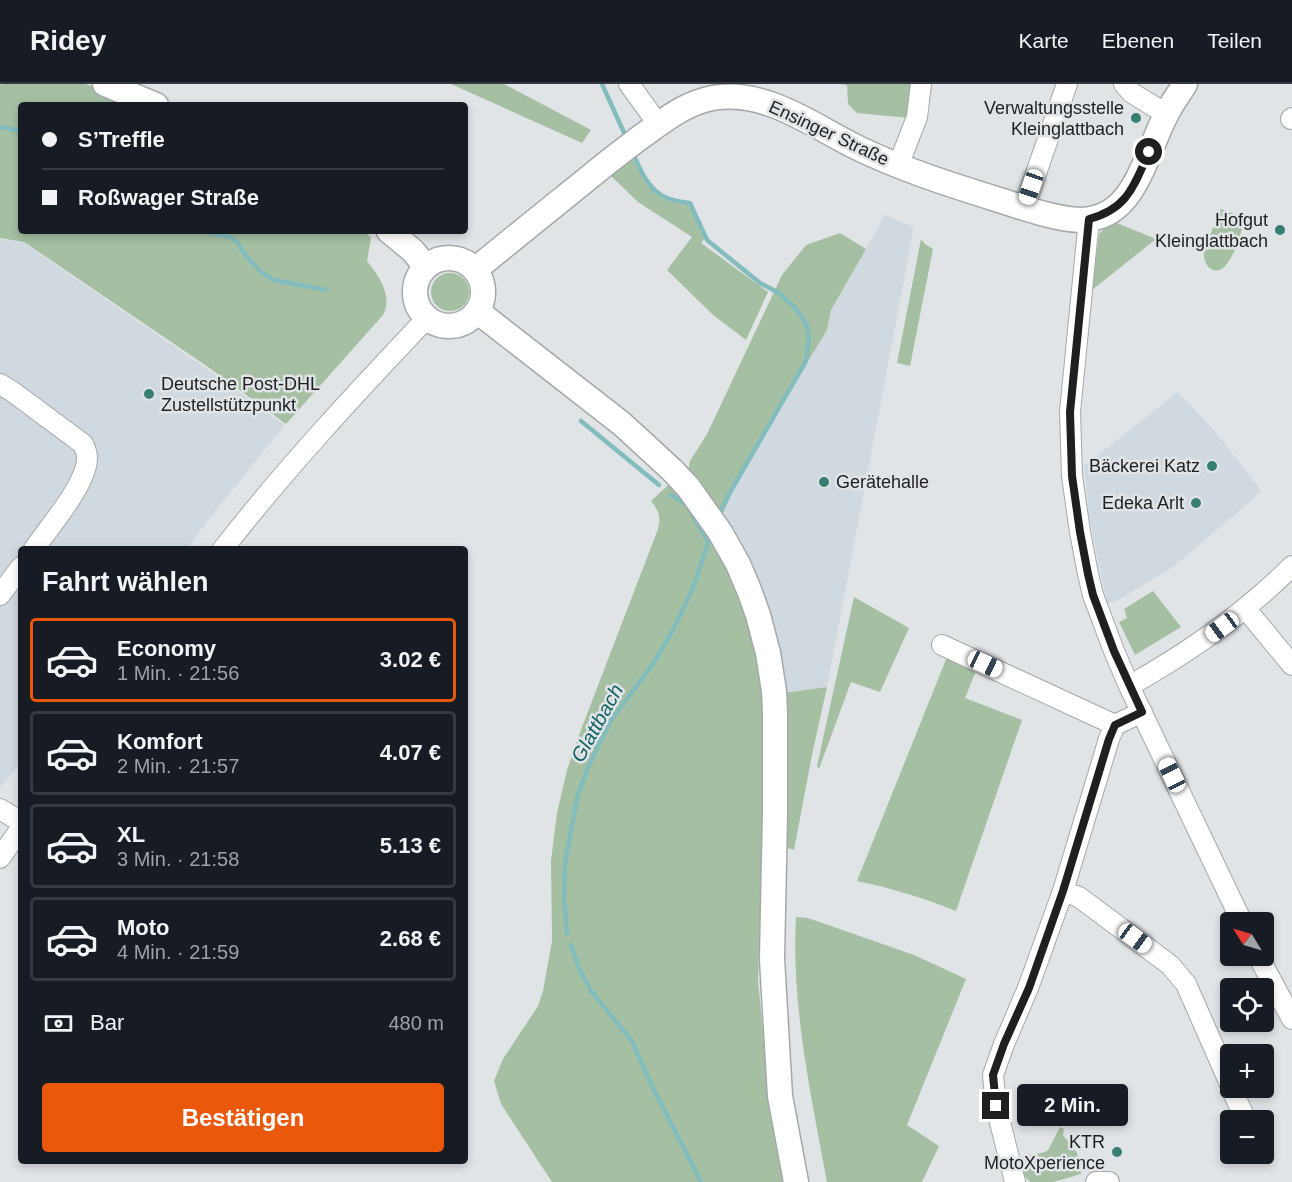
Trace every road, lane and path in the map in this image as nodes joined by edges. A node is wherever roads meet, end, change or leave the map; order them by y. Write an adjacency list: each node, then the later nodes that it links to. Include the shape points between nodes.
1 (105, 84): 7 (main road)
2 (629, 84): 9 (street)
3 (921, 84): 10 (street, via 916,117)
4 (1067, 84): 11 (street)
5 (1124, 84): 8 (street)
6 (1185, 84): 8 (main road)
7 (149, 102)
8 (1166, 114): 12 (main road, via 1128,195 1112,211)
9 (658, 124): 10 (main road, Ensinger Straße, via 711,98 749,98 772,105); 15 (main road, Ensinger Straße)
10 (898, 166): 11 (main road, Ensinger Straße)
11 (1023, 208): 12 (main road, Ensinger Straße)
12 (1089, 219): 27 (street, via 1070,412 1072,476 1093,595)
13 (393, 234): 14 (main road)
14 (426, 267): 15 (main road, via 451,258 466,262); 17 (main road, via 418,278 415,294 419,309)
15 (475, 270): 16 (main road, via 483,288)
16 (477, 311): 17 (main road, via 458,325); 39 (main road, via 622,424 688,487 738,564 758,615 774,691 772,959 780,1096)
17 (427, 318): 20 (street, via 315,438)
18 (0, 384): 19 (street, via 83,444 87,457 77,488)
19 (36, 546)
20 (225, 546)
21 (1292, 566): 24 (street)
22 (18, 571): 23 (street)
23 (0, 595)
24 (1245, 608): 26 (street); 27 (street, via 1173,661)
25 (942, 645): 29 (street)
26 (1292, 665)
27 (1129, 686): 28 (street)
28 (1142, 712): 29 (street); 35 (street)
29 (1115, 725): 34 (street)
30 (0, 809): 31 (street)
31 (18, 820)
32 (18, 831): 33 (street)
33 (2, 848)
34 (1063, 891): 38 (street, via 1079,897 1170,965 1186,984); 40 (street, via 993,1075 996,1106)
35 (1237, 912)
36 (1263, 966): 37 (street)
37 (1292, 1019)
38 (1220, 1061)
39 (796, 1182)
40 (1015, 1182)
41 (1096, 1182): 42 (street)
42 (1109, 1182)

